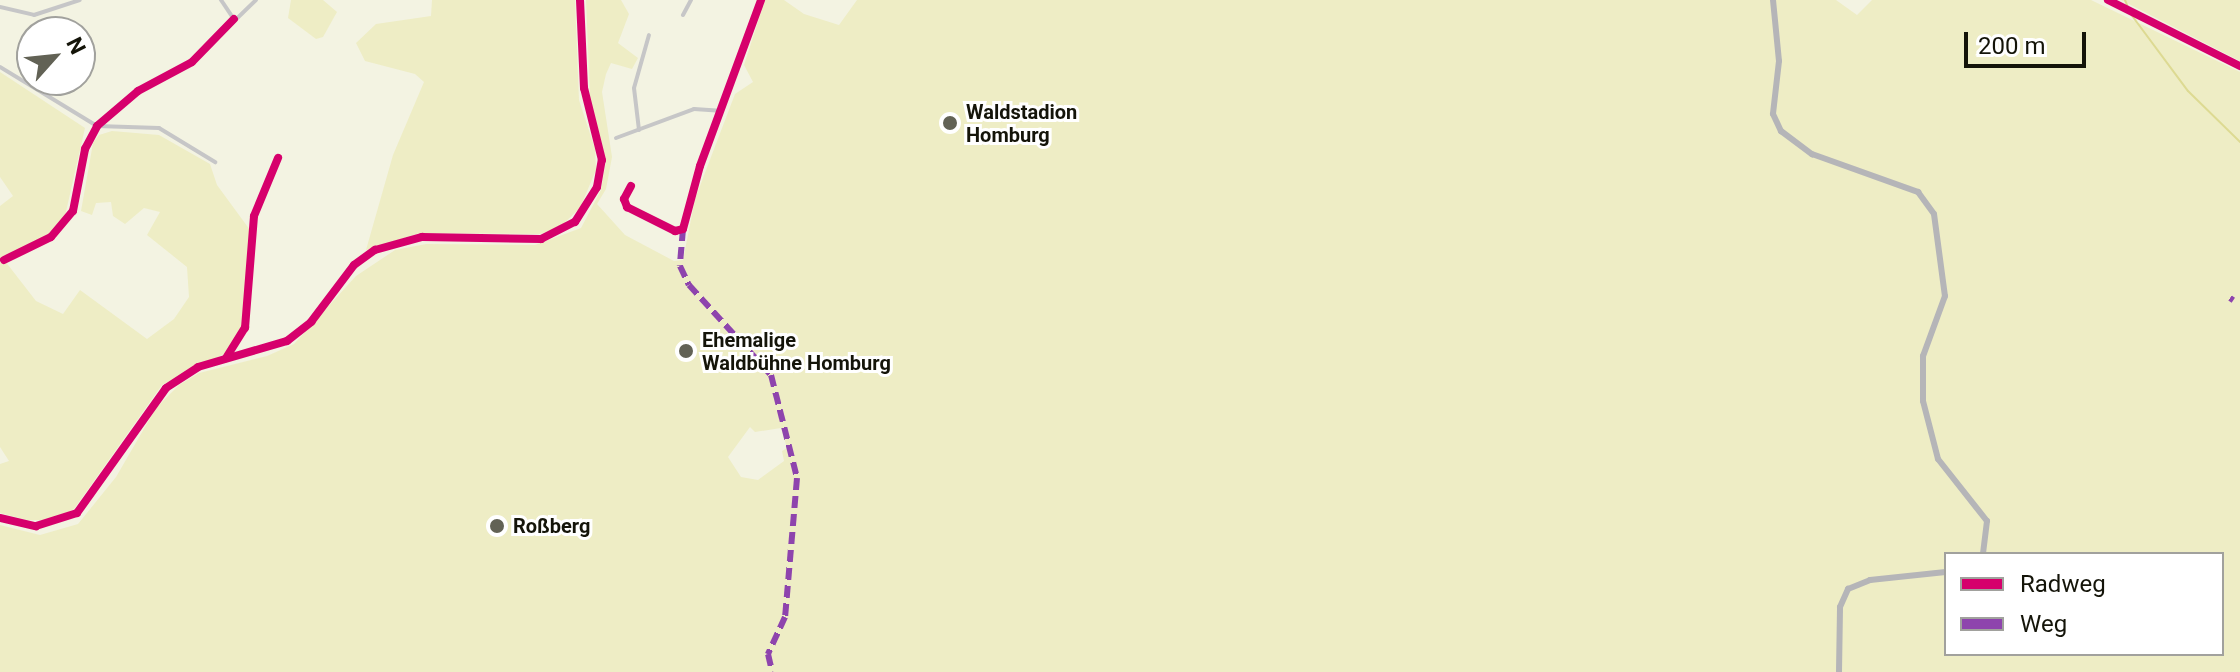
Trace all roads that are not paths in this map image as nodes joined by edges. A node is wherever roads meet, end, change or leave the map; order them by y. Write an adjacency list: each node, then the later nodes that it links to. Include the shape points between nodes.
1 (80, 0): 9 (street, via 34,15)
2 (221, 0): 11 (street)
3 (256, 0): 11 (street)
4 (580, 0): 23 (street, via 584,88 602,160 597,187 575,222 541,239 422,237 389,244 354,265 295,336 266,351)
5 (691, 0): 10 (street)
6 (761, 0): 15 (street)
7 (1773, 0): 25 (main road, via 1779,61 1773,114 1781,131 1812,154 1918,192 1934,214 1945,296 1923,356 1923,401 1938,459 1987,521)
8 (2108, 0): 13 (street)
9 (0, 7)
10 (683, 15)
11 (234, 19): 16 (street, via 192,62 138,91)
12 (649, 35): 17 (street, via 634,88)
13 (2240, 66)
14 (0, 67): 16 (street)
15 (720, 111): 17 (street, via 700,108); 21 (street, via 683,229 675,231 627,207 624,199)
16 (97, 126): 20 (street, via 159,128); 22 (street, via 85,149 73,211 51,237)
17 (639, 131): 18 (street)
18 (616, 138)
19 (278, 158): 23 (street, via 254,216 245,328)
20 (215, 162)
21 (631, 186)
22 (4, 260)
23 (226, 358): 24 (street, via 190,371 166,388 77,513 36,526)
24 (0, 518)
25 (1983, 552)
26 (1944, 572): 27 (main road, via 1870,580 1848,589 1840,607)
27 (1839, 672)

